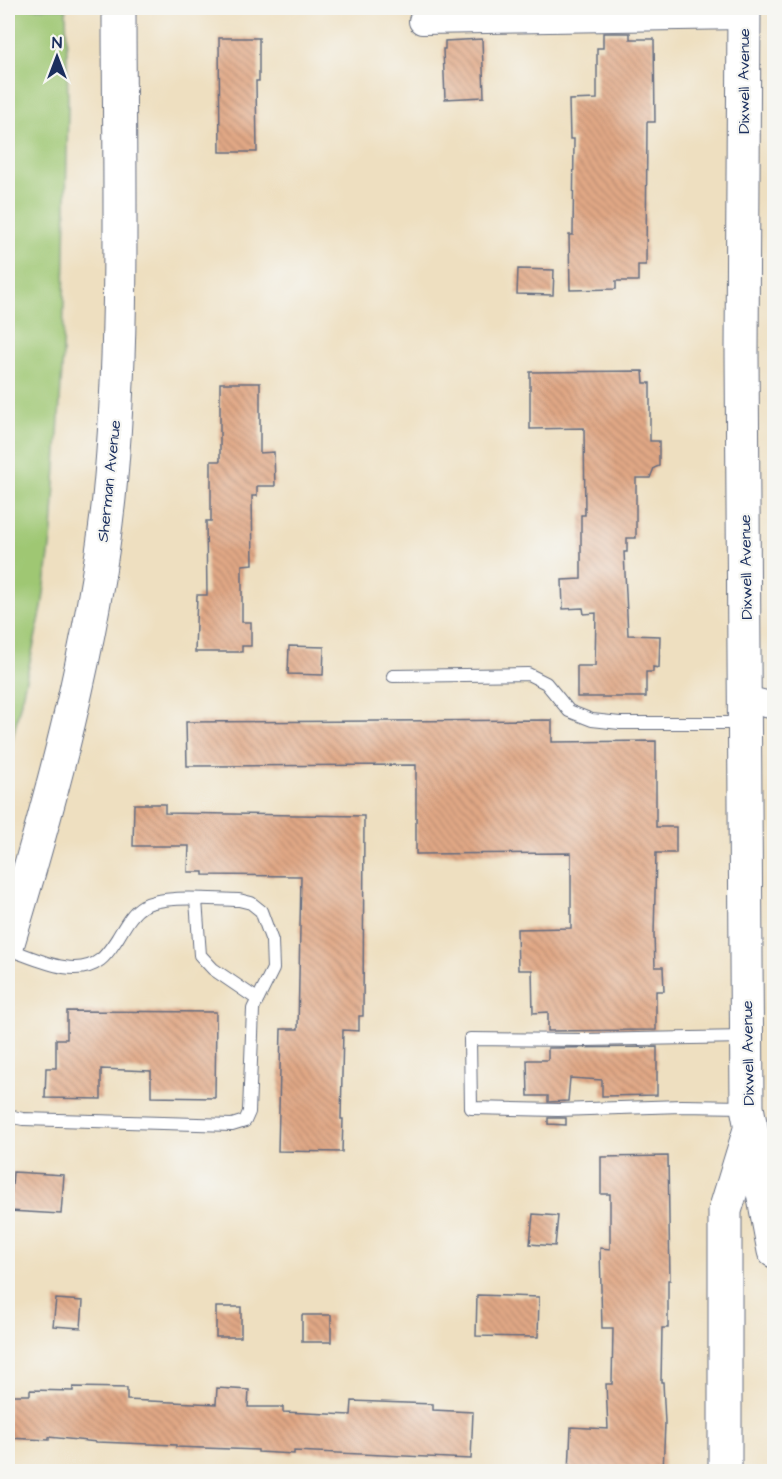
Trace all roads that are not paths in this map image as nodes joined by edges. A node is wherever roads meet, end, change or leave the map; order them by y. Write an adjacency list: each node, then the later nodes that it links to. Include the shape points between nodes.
1 (118, 8): 7 (main road, Sherman Avenue, via 118,374 109,498 68,723)
2 (744, 12): 3 (street); 5 (main road, Dixwell Avenue, via 742,353)
3 (422, 21)
4 (393, 676): 5 (lane, via 528,674 546,683 569,711 592,720 620,723)
5 (756, 709): 10 (main road, Dixwell Avenue)
6 (196, 900): 8 (lane, via 161,900 142,907 100,960 87,966 72,968); 9 (lane, via 200,956); 9 (lane, via 239,900 261,911 272,941 273,969)
7 (8, 943)
8 (8, 949)
9 (256, 999): 11 (lane, via 249,1112 245,1121 232,1125)
10 (746, 1037): 12 (main road, Dixwell Avenue); 12 (lane, via 470,1039 471,1108 682,1106)
11 (8, 1116)
12 (749, 1117): 13 (main road, Dixwell Avenue); 14 (main road, Dixwell Avenue, via 725,1211)
13 (774, 1251)
14 (724, 1472)

